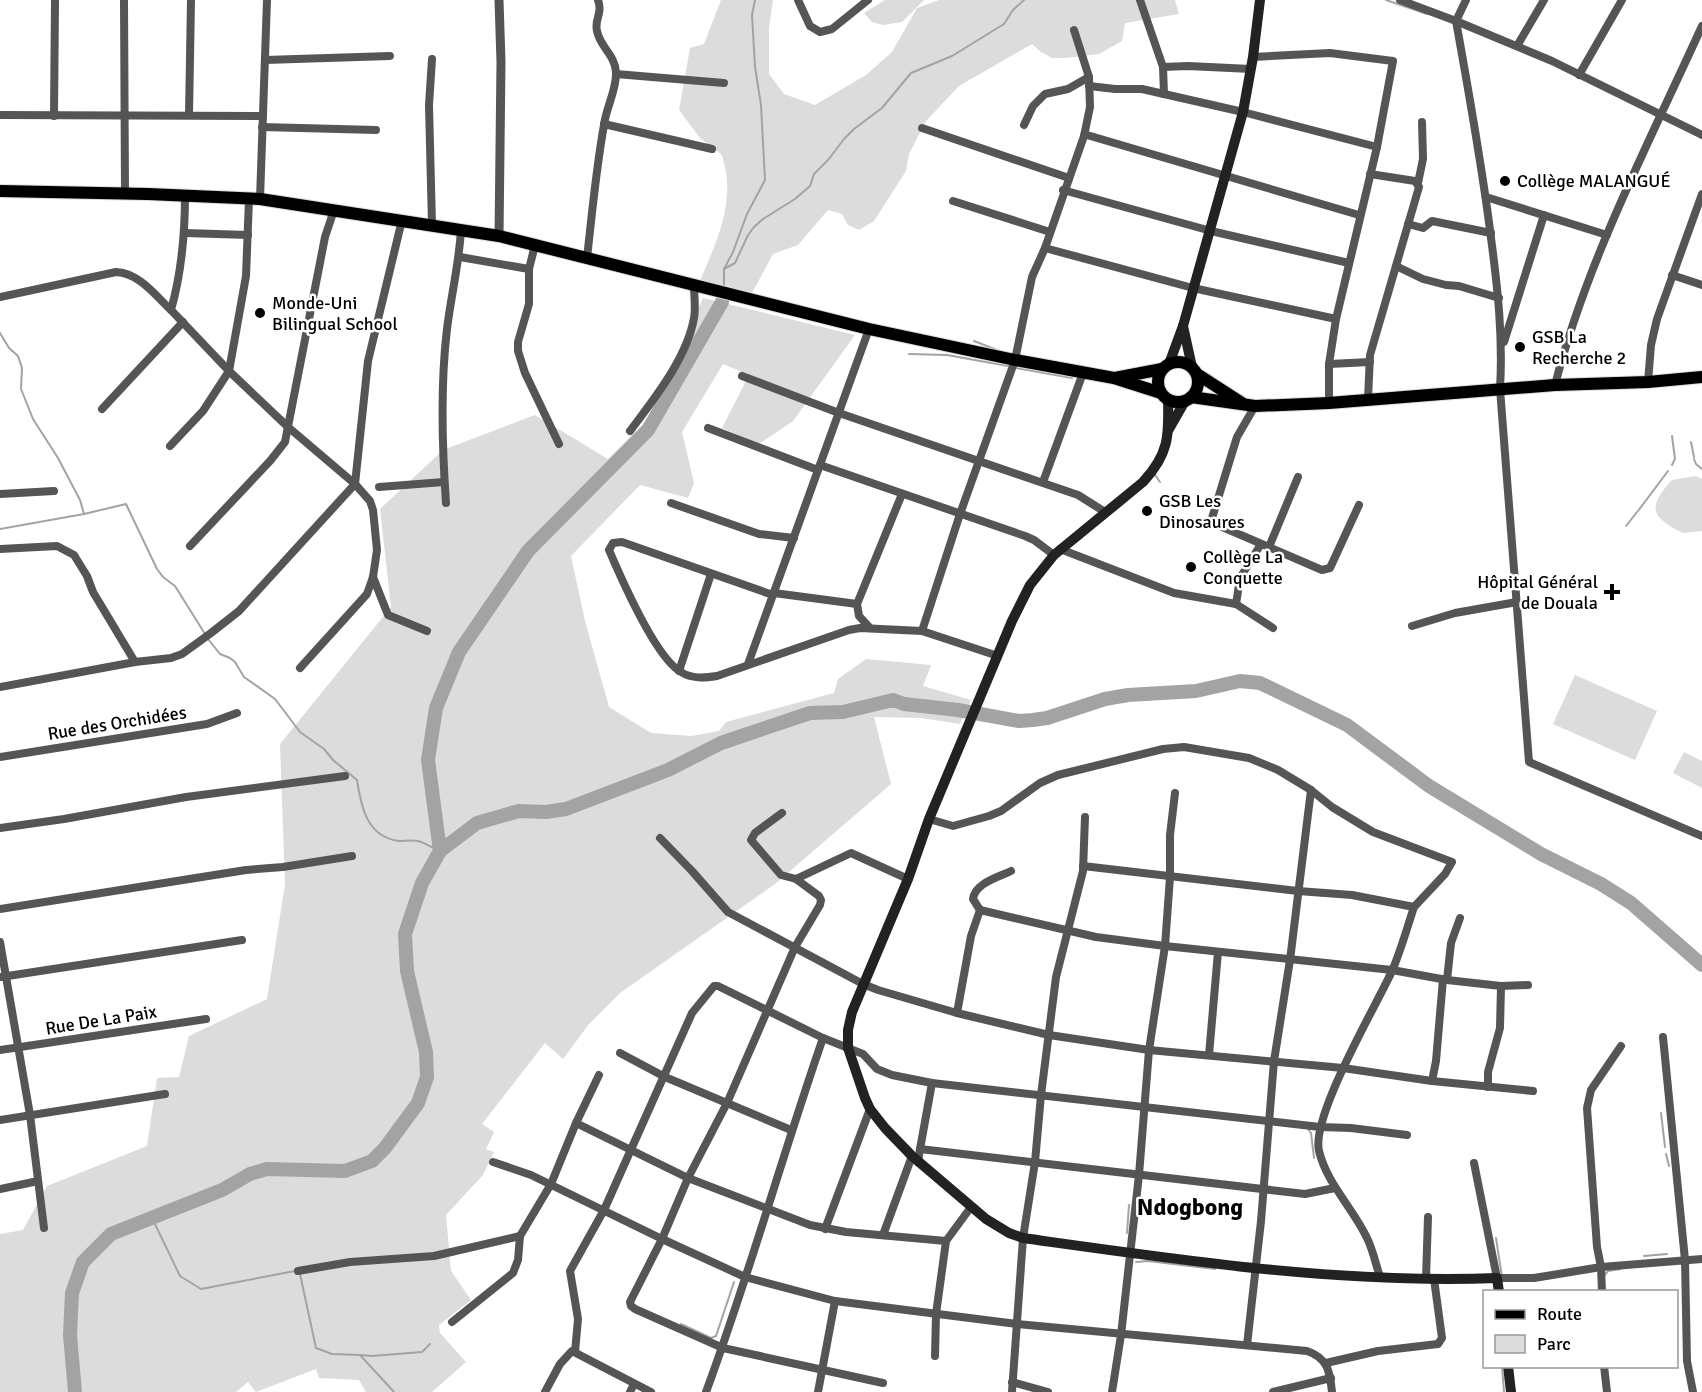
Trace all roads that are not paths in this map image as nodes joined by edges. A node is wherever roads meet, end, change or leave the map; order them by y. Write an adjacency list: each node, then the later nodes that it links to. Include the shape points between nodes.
1 (55, 0): 32 (street)
2 (124, 0): 33 (street)
3 (191, 0): 34 (street)
4 (267, 0): 22 (street)
5 (499, 0): 72 (street)
6 (598, 0): 25 (street, via 597,33)
7 (798, 0): 8 (street, via 810,26 820,32 832,29)
8 (868, 0)
9 (1140, 0): 23 (street)
10 (1260, 0): 20 (main road)
11 (1400, 0): 15 (street)
12 (1544, 0): 18 (street)
13 (1622, 0): 26 (street)
14 (1463, 2): 15 (street)
15 (1456, 21): 18 (street); 56 (street)
16 (1702, 26): 36 (street)
17 (1074, 30): 27 (street)
18 (1517, 46): 26 (street)
19 (390, 56): 22 (street)
20 (1253, 57): 24 (main road); 45 (street, via 1330,53 1393,61)
21 (432, 59): 64 (street)
22 (265, 60): 35 (street)
23 (1163, 67): 24 (street); 29 (street)
24 (1251, 69): 30 (main road)
25 (616, 74): 28 (street); 38 (street)
26 (1579, 75): 36 (street)
27 (1089, 81): 29 (street, via 1115,89); 39 (street, via 1045,94 1033,106); 44 (street, via 1090,107)
28 (724, 83)
29 (1164, 94): 30 (street)
30 (1243, 112): 45 (street); 48 (main road)
31 (0, 115): 32 (street)
32 (54, 116): 33 (street)
33 (123, 116): 34 (street); 53 (street)
34 (189, 116): 35 (street)
35 (263, 116): 40 (street)
36 (1661, 116): 43 (street); 71 (street)
37 (1422, 122): 50 (street, via 1423,159)
38 (604, 124): 46 (street); 76 (street)
39 (1024, 126)
40 (262, 127): 42 (street); 57 (street)
41 (922, 128): 49 (street)
42 (376, 130)
43 (1702, 135)
44 (1084, 136): 48 (street); 49 (street)
45 (1377, 147): 47 (street)
46 (712, 148)
47 (1370, 174): 50 (street); 60 (street)
48 (1224, 176): 60 (street); 66 (main road)
49 (1069, 178): 51 (street)
50 (1418, 183): 63 (street)
51 (1063, 190): 66 (street); 67 (street)
52 (0, 191): 53 (main road)
53 (124, 193): 55 (main road)
54 (1702, 194): 80 (street)
55 (185, 195): 57 (main road); 68 (street)
56 (1486, 196): 61 (street); 69 (street)
57 (254, 199): 59 (main road); 70 (street)
58 (952, 201): 67 (street)
59 (334, 210): 62 (main road); 113 (street, via 325,237)
60 (1359, 215): 77 (street)
61 (1544, 215): 71 (street); 91 (street)
62 (402, 220): 64 (main road); 124 (street, via 368,361)
63 (1408, 224): 69 (street, via 1422,228 1432,221); 78 (street)
64 (432, 225): 65 (main road)
65 (461, 230): 72 (main road); 75 (street)
66 (1211, 231): 77 (street); 83 (main road)
67 (1050, 232): 74 (street)
68 (185, 233): 70 (street); 86 (street)
69 (1491, 233): 85 (street)
70 (248, 235): 96 (street, via 246,276)
71 (1607, 235): 103 (street, via 1565,346)
72 (499, 236): 73 (main road)
73 (535, 245): 76 (main road); 79 (street)
74 (1045, 248): 83 (street); 92 (street, via 1032,277)
75 (460, 257): 79 (street); 122 (street, via 447,329)
76 (587, 258): 82 (main road)
77 (1349, 263): 87 (street)
78 (1396, 266): 85 (street, via 1426,279); 93 (street)
79 (529, 269): 117 (street, via 529,304 518,351)
80 (1672, 275): 81 (street); 102 (street, via 1652,335)
81 (1702, 285)
82 (694, 286): 90 (main road); 116 (street, via 694,317 684,347 657,395)
83 (1193, 288): 87 (street); 89 (main road)
84 (0, 297): 86 (street, via 126,272)
85 (1499, 298): 91 (street)
86 (171, 310): 88 (street)
87 (1336, 319): 94 (street)
88 (183, 322): 96 (street); 111 (street)
89 (1183, 326): 95 (main road); 97 (main road)
90 (869, 329): 92 (main road); 112 (street)
91 (1502, 346): 104 (street)
92 (1015, 360): 98 (main road); 119 (street)
93 (1370, 362): 94 (street); 107 (street)
94 (1329, 364): 109 (street)
95 (1165, 367): 97 (main road, via 1185,363); 101 (main road); 105 (main road, via 1158,377)
96 (230, 370): 113 (street); 118 (street, via 203,411)
97 (1194, 371): 106 (main road, via 1198,382); 108 (main road)
98 (1083, 373): 101 (main road); 123 (street)
99 (742, 376): 112 (street)
100 (1702, 377): 102 (main road)
101 (1114, 378): 105 (main road)
102 (1648, 382): 103 (main road)
103 (1555, 385): 104 (main road)
104 (1500, 390): 107 (main road); 142 (street)
105 (1164, 397): 106 (main road, via 1176,402); 115 (main road)
106 (1188, 399): 108 (main road); 115 (main road)
107 (1368, 399): 109 (main road)
108 (1242, 403): 110 (main road)
109 (1329, 403): 110 (main road)
110 (1256, 406): 136 (street, via 1237,437 1212,518 1216,525)
111 (102, 409)
112 (839, 413): 119 (street); 120 (street)
113 (288, 427): 124 (street); 135 (street, via 281,448)
114 (708, 428): 120 (street)
115 (1169, 429): 132 (main road, via 1165,450 1155,469)
116 (630, 431)
117 (559, 444)
118 (170, 446)
119 (981, 460): 123 (street); 133 (street)
120 (819, 468): 128 (street); 134 (street)
121 (1298, 477): 136 (street)
122 (444, 482): 125 (street); 129 (street)
123 (1043, 482): 132 (street, via 1078,495)
124 (356, 484): 140 (street, via 370,501 375,520 377,550); 151 (street, via 239,611 182,654)
125 (379, 487)
126 (54, 490): 127 (street)
127 (0, 494)
128 (902, 494): 133 (street); 143 (street)
129 (446, 503)
130 (671, 503): 134 (street, via 759,534)
131 (1359, 505): 136 (street, via 1328,570)
132 (1105, 512): 138 (main road)
133 (960, 514): 138 (street); 149 (street)
134 (794, 538): 141 (street)
135 (190, 546)
136 (1265, 546): 144 (street, via 1240,578)
137 (0, 549): 151 (street, via 57,546 74,555)
138 (1057, 552): 144 (street, via 1174,593); 150 (main road, via 1030,585)
139 (711, 574): 141 (street); 154 (street); 154 (street, via 622,542 610,547 621,578 660,651)
140 (373, 577): 148 (street, via 388,615); 153 (street, via 367,594)
141 (774, 594): 143 (street); 152 (street)
142 (1517, 602): 145 (street, via 1455,613); 165 (street, via 1529,764)
143 (857, 604): 146 (street, via 859,616)
144 (1236, 604): 147 (street)
145 (1412, 626)
146 (870, 628): 149 (street); 152 (street, via 835,633)
147 (1273, 628)
148 (427, 631)
149 (922, 631): 150 (street)
150 (998, 656): 163 (main road)
151 (135, 662): 155 (street)
152 (748, 664): 154 (street, via 707,678)
153 (300, 668)
154 (679, 671)
155 (0, 687)
156 (237, 713): 157 (street, Rue des Orchidées, via 207,724)
157 (0, 757)
158 (345, 776): 164 (street)
159 (1311, 790): 163 (street, via 1249,758 1184,747 1163,748 1048,779 989,816 953,826); 173 (street); 174 (street, via 1373,832 1452,860 1445,874)
160 (1175, 793): 170 (street)
161 (782, 813): 171 (street, via 751,840 781,874)
162 (1085, 817): 168 (street)
163 (929, 819): 172 (main road)
164 (0, 828)
165 (1702, 836)
166 (660, 838): 182 (street, via 728,912)
167 (352, 856): 175 (street)
168 (1083, 866): 170 (street); 178 (street)
169 (1011, 872): 176 (street, via 975,891 973,899)
170 (1170, 877): 173 (street); 181 (street)
171 (796, 879): 172 (street, via 851,853); 182 (street, via 821,900)
172 (908, 879): 188 (main road)
173 (1298, 891): 174 (street, via 1352,895); 184 (street)
174 (1414, 907): 185 (street)
175 (0, 909)
176 (980, 910): 178 (street); 192 (street, via 971,936)
177 (1460, 918): 187 (street)
178 (1068, 931): 181 (street); 194 (street, via 1056,977)
179 (242, 940): 186 (street)
180 (0, 942): 186 (street)
181 (1164, 946): 183 (street); 201 (street)
182 (795, 947): 188 (street); 191 (street)
183 (1218, 952): 184 (street); 203 (street)
184 (1290, 960): 185 (street); 204 (street)
185 (1392, 970): 187 (street); 205 (street)
186 (2, 977): 198 (street)
187 (1445, 980): 190 (street); 208 (street)
188 (863, 984): 192 (street); 199 (main road, via 852,1012)
189 (1528, 985): 190 (street)
190 (1501, 986): 210 (street, via 1500,1028)
191 (766, 1010): 196 (street); 207 (street, via 714,986 693,1013); 214 (street)
192 (957, 1013): 194 (street)
193 (206, 1019): 198 (street, Rue De La Paix)
194 (1049, 1035): 201 (street); 213 (street)
195 (1663, 1037): 249 (street)
196 (824, 1038): 199 (street); 222 (street)
197 (1621, 1046): 250 (street, via 1591,1090 1587,1108)
198 (19, 1048): 200 (street, Rue De La Paix); 217 (street)
199 (848, 1048): 209 (street, via 866,1055 877,1069); 216 (main road)
200 (0, 1050)
201 (1149, 1050): 203 (street); 215 (street)
202 (620, 1053): 207 (street)
203 (1209, 1055): 204 (street)
204 (1274, 1061): 205 (street); 219 (street)
205 (1343, 1068): 208 (street); 221 (street)
206 (599, 1075): 220 (street)
207 (665, 1077): 214 (street); 224 (street)
208 (1432, 1081): 210 (street)
209 (932, 1083): 213 (street); 225 (street)
210 (1488, 1087): 211 (street)
211 (1533, 1091)
212 (165, 1094): 217 (street)
213 (1041, 1095): 215 (street); 227 (street)
214 (727, 1103): 222 (street); 230 (street)
215 (1143, 1107): 219 (street); 229 (street)
216 (870, 1109): 225 (main road); 241 (street)
217 (30, 1115): 218 (street); 231 (street)
218 (0, 1120)
219 (1268, 1121): 221 (street); 235 (street)
220 (576, 1123): 224 (street); 232 (street)
221 (1320, 1127): 223 (street); 233 (street, via 1318,1148)
222 (791, 1130): 237 (street)
223 (1407, 1136)
224 (630, 1150): 230 (street); 238 (street)
225 (917, 1156): 227 (street); 236 (main road); 242 (street)
226 (493, 1162): 232 (street)
227 (1035, 1162): 229 (street); 244 (street)
228 (1474, 1163): 255 (street)
229 (1139, 1175): 235 (street); 247 (street)
230 (688, 1178): 237 (street); 245 (street)
231 (38, 1182): 234 (street); 240 (street)
232 (551, 1184): 238 (street); 243 (street)
233 (1335, 1188): 235 (street, via 1305,1194); 254 (street, via 1368,1239)
234 (0, 1189)
235 (1262, 1189): 251 (street)
236 (971, 1207): 244 (main road, via 997,1227); 246 (street)
237 (766, 1208): 241 (street); 253 (street)
238 (603, 1210): 245 (street); 266 (street, via 570,1271 578,1319)
239 (1428, 1217): 256 (street)
240 (44, 1228)
241 (825, 1229): 242 (street)
242 (884, 1235): 246 (street)
243 (520, 1236): 252 (street, via 441,1255); 261 (street, via 513,1273)
244 (1023, 1238): 247 (main road); 262 (street)
245 (662, 1239): 253 (street); 265 (street, via 631,1306)
246 (946, 1241): 260 (street)
247 (1129, 1252): 251 (main road); 263 (street)
248 (1702, 1259): 249 (street)
249 (1685, 1260): 250 (street); 287 (street, via 1687,1361)
250 (1601, 1267): 255 (street, via 1534,1278); 258 (street)
251 (1255, 1269): 254 (main road); 264 (street)
252 (298, 1270)
253 (745, 1277): 259 (street); 265 (street)
254 (1380, 1277): 256 (main road)
255 (1497, 1278): 256 (main road); 257 (main road)
256 (1430, 1279): 268 (street, via 1442,1338 1438,1344 1371,1352)
257 (1499, 1290)
258 (1602, 1290)
259 (836, 1301): 260 (street); 271 (street)
260 (936, 1314): 262 (street); 267 (street)
261 (452, 1322)
262 (1017, 1324): 263 (street); 273 (street)
263 (1121, 1335): 264 (street); 282 (street)
264 (1246, 1345): 268 (street, via 1307,1351 1318,1354)
265 (723, 1348): 271 (street); 278 (street)
266 (575, 1352): 275 (street); 276 (street, via 569,1352)
267 (935, 1356)
268 (1326, 1363): 272 (street)
269 (1508, 1368): 285 (main road)
270 (1604, 1368): 286 (street)
271 (822, 1369): 274 (street); 279 (street)
272 (1331, 1378): 283 (street); 284 (street)
273 (1012, 1382): 280 (street); 281 (street)
274 (883, 1383)
275 (632, 1388): 277 (street)
276 (545, 1392)
277 (651, 1392)
278 (706, 1392)
279 (818, 1392)
280 (1012, 1392)
281 (1048, 1392)
282 (1112, 1392)
283 (1272, 1392)
284 (1332, 1392)
285 (1511, 1392)
286 (1607, 1392)
287 (1693, 1392)

